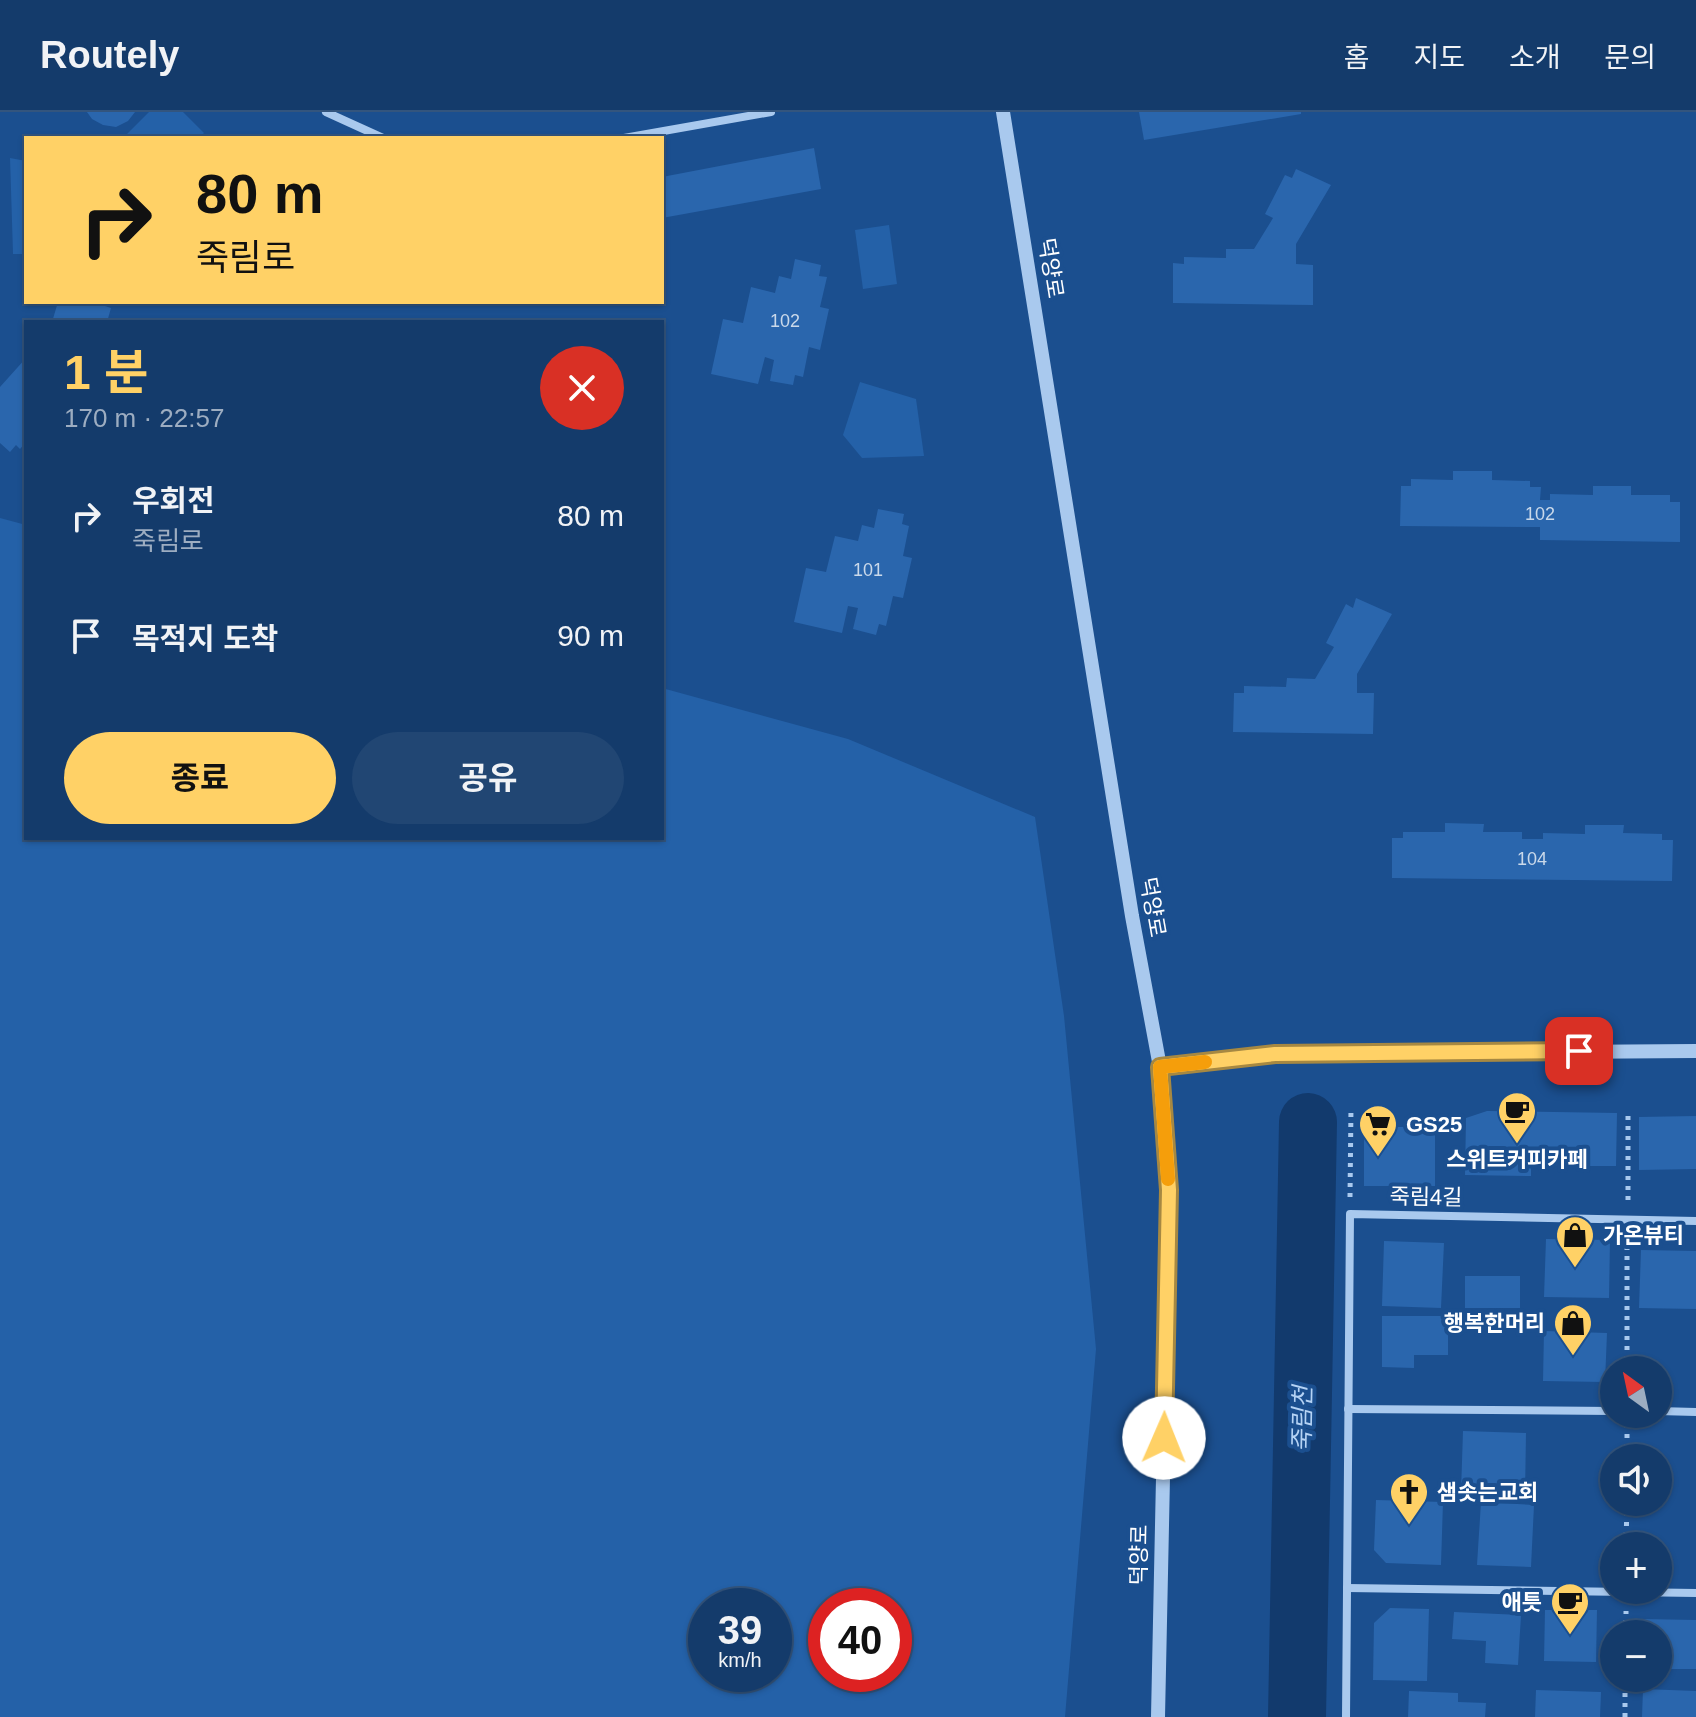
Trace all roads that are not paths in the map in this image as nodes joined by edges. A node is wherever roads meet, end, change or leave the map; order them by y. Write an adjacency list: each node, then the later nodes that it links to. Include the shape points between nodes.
1 (326, 112): 4 (street)
2 (771, 112): 5 (street)
3 (1003, 112): 7 (street, 덕양로)
4 (379, 136)
5 (635, 136)
6 (1696, 1051): 7 (street, via 1275,1054)
7 (1160, 1067): 15 (street, 덕양로, via 1169,1190)
8 (1696, 1221): 9 (street, 죽림4길, via 1350,1214)
9 (1348, 1409): 10 (street); 13 (street)
10 (1600, 1411)
11 (1672, 1411): 12 (street)
12 (1696, 1412)
13 (1347, 1588): 14 (street); 16 (street)
14 (1696, 1593)
15 (1158, 1717)
16 (1346, 1717)

